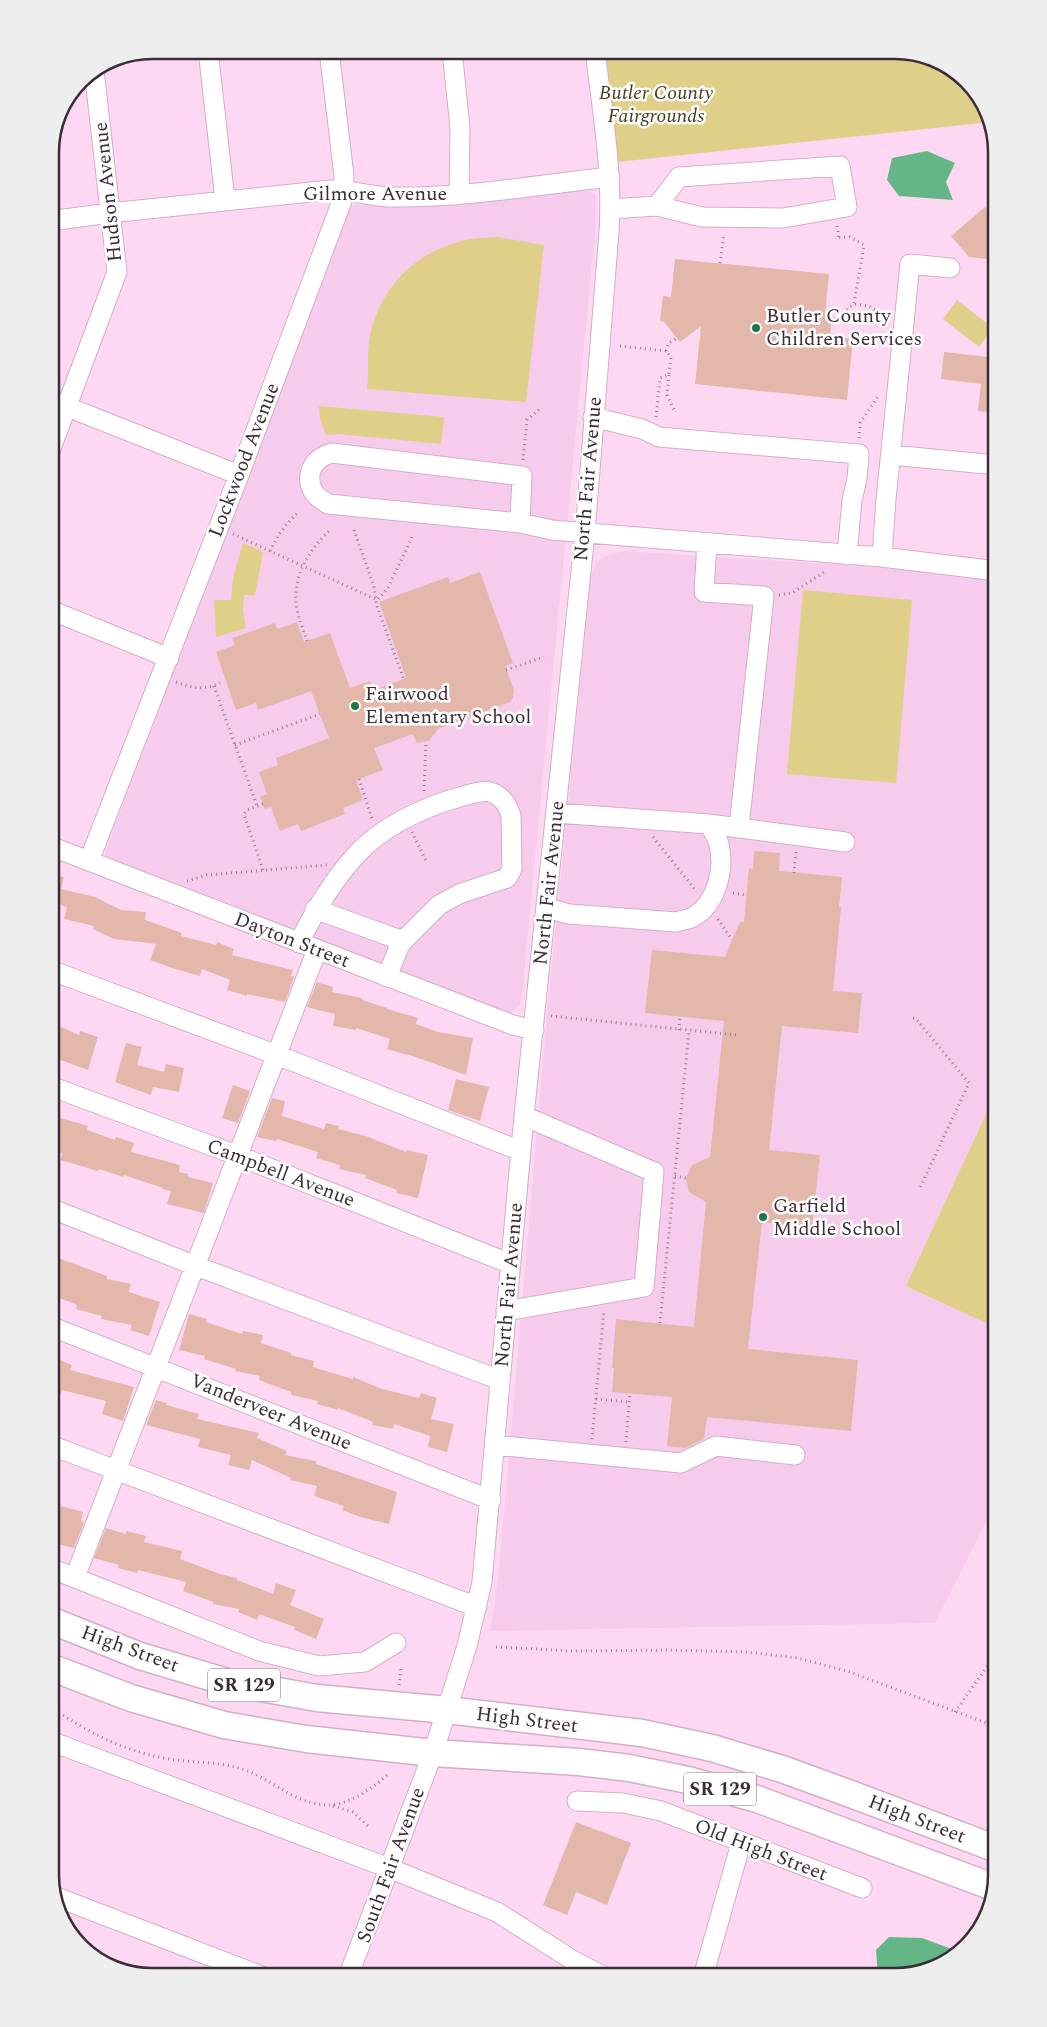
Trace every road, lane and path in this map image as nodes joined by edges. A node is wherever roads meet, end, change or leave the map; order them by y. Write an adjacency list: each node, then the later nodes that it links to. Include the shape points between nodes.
1 (209, 59): 9 (street)
2 (330, 59): 7 (street, Lockwood Avenue)
3 (453, 59): 8 (street, via 460,128)
4 (596, 59): 6 (street, North Fair Avenue)
5 (95, 78): 12 (street, Hudson Avenue)
6 (610, 177): 8 (street, Gilmore Avenue); 11 (street, North Fair Avenue)
7 (344, 190): 8 (street, Gilmore Avenue, via 392,197); 9 (street, Gilmore Avenue); 34 (street, Lockwood Avenue, via 342,204)
8 (459, 194)
9 (226, 200): 12 (street, Gilmore Avenue)
10 (657, 206): 11 (street); 13 (street, via 702,217); 13 (street, via 679,177 840,166 847,208 783,218)
11 (610, 210): 29 (street, North Fair Avenue)
12 (110, 213): 14 (street, Gilmore Avenue); 26 (street, Hudson Avenue, via 117,272)
13 (726, 217): 16 (path)
14 (59, 221)
15 (835, 238): 18 (path, via 850,237 864,245)
16 (720, 263)
17 (950, 268): 20 (street, via 910,264)
18 (854, 304): 19 (path); 20 (path, via 869,306)
19 (831, 322)
20 (904, 326): 32 (street)
21 (677, 338): 23 (path, via 669,343)
22 (620, 346): 23 (path)
23 (666, 351): 24 (path, via 671,357)
24 (669, 375): 28 (path, via 667,395); 30 (path, via 660,378 656,425)
25 (884, 388): 31 (path, via 860,423)
26 (59, 404): 34 (street)
27 (540, 408): 35 (path, via 527,420)
28 (675, 412)
29 (593, 417): 30 (street); 41 (street, North Fair Avenue)
30 (659, 436): 31 (street)
31 (859, 454): 45 (street)
32 (891, 455): 33 (street); 46 (street)
33 (988, 464)
34 (239, 475): 54 (street, Lockwood Avenue)
35 (522, 476): 37 (street); 37 (street, via 332,454 322,456 314,463 311,476 312,490 328,504)
36 (299, 512): 44 (path, via 288,522)
37 (520, 523): 41 (street)
38 (331, 529): 47 (path, via 319,540)
39 (354, 530): 50 (path)
40 (230, 532): 44 (path)
41 (585, 533): 43 (street); 67 (street, North Fair Avenue)
42 (412, 537): 50 (path, via 388,588)
43 (707, 543): 45 (street); 49 (street, via 704,592)
44 (270, 551): 47 (path)
45 (847, 555): 46 (street); 49 (path, via 792,593)
46 (882, 556): 48 (street)
47 (302, 566): 50 (path); 52 (path, via 296,599)
48 (988, 570)
49 (764, 596): 72 (street)
50 (377, 600): 56 (path)
51 (59, 614): 54 (street)
52 (307, 641)
53 (544, 657): 55 (path)
54 (169, 658): 75 (street, Lockwood Avenue)
55 (506, 670)
56 (404, 680)
57 (173, 681): 59 (path, via 194,688)
58 (220, 683): 59 (path)
59 (214, 686): 62 (path)
60 (320, 714): 62 (path)
61 (426, 742): 64 (path)
62 (235, 745): 66 (path)
63 (359, 779): 69 (path)
64 (423, 797)
65 (263, 804): 66 (path)
66 (257, 806): 78 (path, via 244,814)
67 (556, 813): 68 (street); 83 (street, North Fair Avenue)
68 (639, 819): 70 (street); 81 (path)
69 (374, 824)
70 (709, 824): 72 (street); 83 (street, via 719,844 722,865 707,905 692,918 676,922 569,914)
71 (410, 827): 76 (path)
72 (739, 828): 73 (street)
73 (845, 842)
74 (59, 849): 75 (street, Dayton Street)
75 (89, 861): 88 (street, Dayton Street)
76 (426, 861)
77 (332, 864): 78 (path)
78 (264, 870): 79 (path, via 207,875)
79 (185, 882)
80 (733, 893): 82 (path)
81 (700, 895)
82 (746, 895)
83 (546, 908): 94 (street, North Fair Avenue)
84 (316, 909): 87 (street); 87 (street, via 358,852 405,817 444,801 476,793 491,792 498,796 509,808 511,816 512,868 507,878 459,894 439,905); 88 (street)
85 (716, 916): 86 (path)
86 (732, 940)
87 (403, 941): 90 (street)
88 (308, 946): 90 (street, Dayton Street); 98 (street)
89 (59, 973): 98 (street)
90 (387, 977): 94 (street, Dayton Street)
91 (547, 1015): 95 (path)
92 (680, 1016): 95 (path)
93 (913, 1018): 105 (path, via 968,1083)
94 (534, 1030): 100 (street, North Fair Avenue)
95 (679, 1030): 96 (path)
96 (689, 1031): 97 (path); 103 (path)
97 (737, 1035)
98 (277, 1055): 101 (street); 102 (street)
99 (59, 1089): 102 (street, Campbell Avenue)
100 (524, 1116): 101 (street, North Fair Avenue); 110 (street, via 654,1172 644,1287)
101 (521, 1151): 107 (street, North Fair Avenue)
102 (239, 1156): 107 (street, Campbell Avenue); 108 (street)
103 (675, 1176): 104 (path); 111 (path)
104 (686, 1178)
105 (919, 1190)
106 (59, 1212): 108 (street)
107 (511, 1264): 110 (street, North Fair Avenue)
108 (196, 1266): 113 (street); 114 (street)
109 (604, 1310): 116 (path)
110 (506, 1311): 114 (street, North Fair Avenue)
111 (660, 1324)
112 (59, 1329): 113 (street, Vanderveer Avenue)
113 (156, 1367): 123 (street); 124 (street, Vanderveer Avenue)
114 (500, 1380): 118 (street, North Fair Avenue)
115 (630, 1393): 117 (path)
116 (596, 1399): 117 (path); 120 (path)
117 (629, 1402): 122 (path, via 625,1447)
118 (495, 1445): 120 (street); 124 (street, North Fair Avenue)
119 (59, 1448): 123 (street)
120 (591, 1454): 122 (street)
121 (795, 1455): 122 (street, via 716,1446 681,1463)
122 (621, 1457)
123 (116, 1470): 126 (street); 127 (street)
124 (491, 1500): 127 (street, North Fair Avenue)
125 (59, 1571): 126 (street)
126 (75, 1577): 129 (street, via 259,1651 319,1666 365,1662)
127 (477, 1607): 135 (street, North Fair Avenue)
128 (59, 1624): 135 (highway, High Street / SR 129, via 140,1656 227,1682 317,1698)
129 (396, 1643)
130 (496, 1647): 137 (path, via 737,1652 798,1658 850,1672)
131 (988, 1666): 137 (path)
132 (401, 1669): 134 (path)
133 (59, 1670): 140 (highway, High Street / SR 129, via 131,1698 224,1725 306,1739)
134 (398, 1693)
135 (447, 1710): 140 (street, South Fair Avenue); 146 (highway, High Street / SR 129, via 642,1733 712,1748 790,1772)
136 (59, 1712): 143 (path, via 106,1741 135,1752 240,1768 302,1801)
137 (956, 1712): 138 (path)
138 (988, 1723)
139 (59, 1744): 147 (street)
140 (433, 1753): 147 (street, South Fair Avenue); 148 (highway, High Street / SR 129, via 579,1762 688,1780 757,1799)
141 (389, 1773): 143 (path, via 372,1789)
142 (577, 1801): 145 (street, Old High Street, via 623,1803 661,1811)
143 (332, 1805): 144 (path, via 353,1812)
144 (368, 1826)
145 (741, 1843): 149 (street, Old High Street); 154 (street)
146 (988, 1846)
147 (389, 1868): 152 (street, South Fair Avenue); 153 (street, via 497,1912)
148 (987, 1886)
149 (862, 1888)
150 (62, 1899): 151 (street)
151 (241, 1968)
152 (351, 1968)
153 (588, 1968)
154 (706, 1968)

